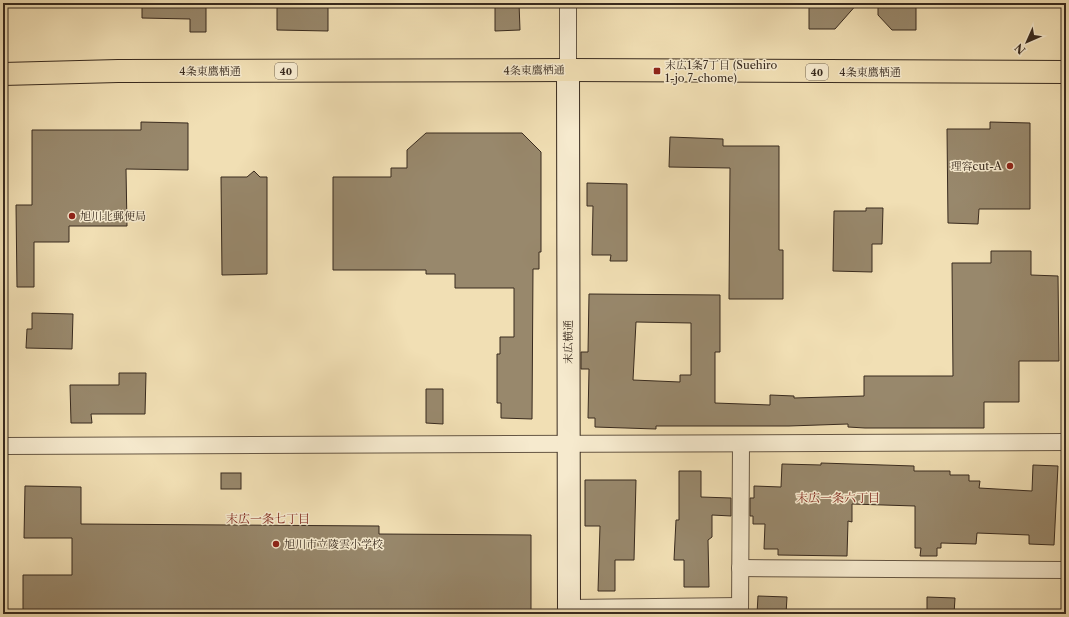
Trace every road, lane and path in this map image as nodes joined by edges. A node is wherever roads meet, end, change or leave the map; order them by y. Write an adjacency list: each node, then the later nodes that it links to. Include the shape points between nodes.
1 (568, 3): 2 (street)
2 (568, 70): 3 (highway, 4条東鷹栖通 / 40); 4 (highway, 4条東鷹栖通 / 40, via 118,71); 7 (street, 末広横通)
3 (1066, 72)
4 (3, 74)
5 (1066, 442): 6 (street)
6 (741, 444): 7 (street); 9 (street)
7 (568, 445): 8 (street); 12 (street, 末広横通)
8 (3, 446)
9 (740, 568): 10 (street); 11 (street)
10 (1066, 570)
11 (740, 610): 12 (street)
12 (569, 611)

